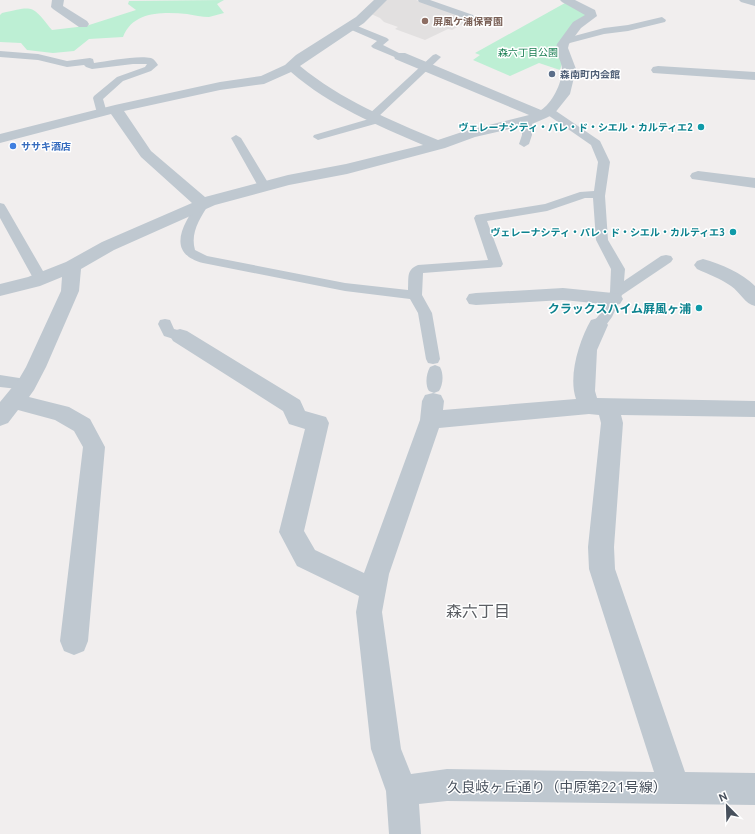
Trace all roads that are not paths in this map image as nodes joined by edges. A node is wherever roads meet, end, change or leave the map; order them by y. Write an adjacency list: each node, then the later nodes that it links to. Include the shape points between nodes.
1 (58, 0): 9 (street, via 57,7)
2 (381, 0): 10 (street)
3 (422, 0): 7 (lane)
4 (566, 0): 11 (street, via 591,12 591,16 577,25)
5 (745, 0): 6 (street)
6 (755, 3)
7 (470, 17)
8 (662, 20): 11 (lane)
9 (83, 24)
10 (350, 26): 13 (lane, via 384,40 376,46); 15 (street)
11 (566, 41): 20 (street, via 562,48 569,69 563,94)
12 (0, 54): 19 (lane, via 38,57 67,64 90,61 89,65 92,66 150,61 154,65 120,78 98,98)
13 (400, 56): 16 (street)
14 (436, 56): 16 (lane)
15 (292, 66): 19 (street, via 264,80 220,86); 21 (street, via 320,88)
16 (426, 67): 20 (street); 21 (lane)
17 (658, 70): 18 (street)
18 (755, 76)
19 (109, 111): 24 (street); 31 (street, via 146,154)
20 (539, 116): 25 (lane); 26 (street); 30 (lane, via 596,143 604,162)
21 (375, 118): 22 (lane); 26 (street)
22 (318, 137)
23 (236, 138): 29 (lane)
24 (0, 139)
25 (524, 144)
26 (436, 145): 29 (street, via 347,169)
27 (698, 176): 28 (street)
28 (755, 183)
29 (264, 186): 31 (street)
30 (599, 194): 38 (lane, via 584,195 547,207 480,218 496,264 423,268 416,271); 39 (lane, via 602,240 618,270)
31 (203, 204): 35 (street, via 108,246); 38 (lane, via 191,225 186,245 189,252 203,259 345,287)
32 (0, 207): 36 (lane)
33 (666, 259): 39 (lane)
34 (703, 265): 41 (street, via 731,277 750,292)
35 (72, 266): 36 (street); 45 (street, via 70,291 36,367)
36 (40, 278): 37 (street)
37 (0, 290)
38 (415, 295): 46 (lane, via 425,313 434,365)
39 (615, 296): 40 (street, via 563,294); 42 (lane)
40 (476, 299)
41 (755, 300)
42 (598, 325): 47 (street, via 587,350 584,391)
43 (172, 330): 49 (street, via 292,406 297,418 318,423 291,532 306,558)
44 (0, 381): 45 (lane)
45 (13, 401): 50 (street, via 61,412 82,426 94,447)
46 (432, 403): 47 (street); 49 (street)
47 (599, 406): 48 (street); 51 (street, via 612,423 601,547 602,569)
48 (755, 409)
49 (373, 590): 53 (street, via 369,612 386,749)
50 (74, 641)
51 (674, 787): 52 (street, 久良岐ヶ丘通り（中原第221号線）); 53 (street, 久良岐ヶ丘通り（中原第221号線）, via 447,785)
52 (755, 789)
53 (402, 791): 54 (street)
54 (405, 834)

